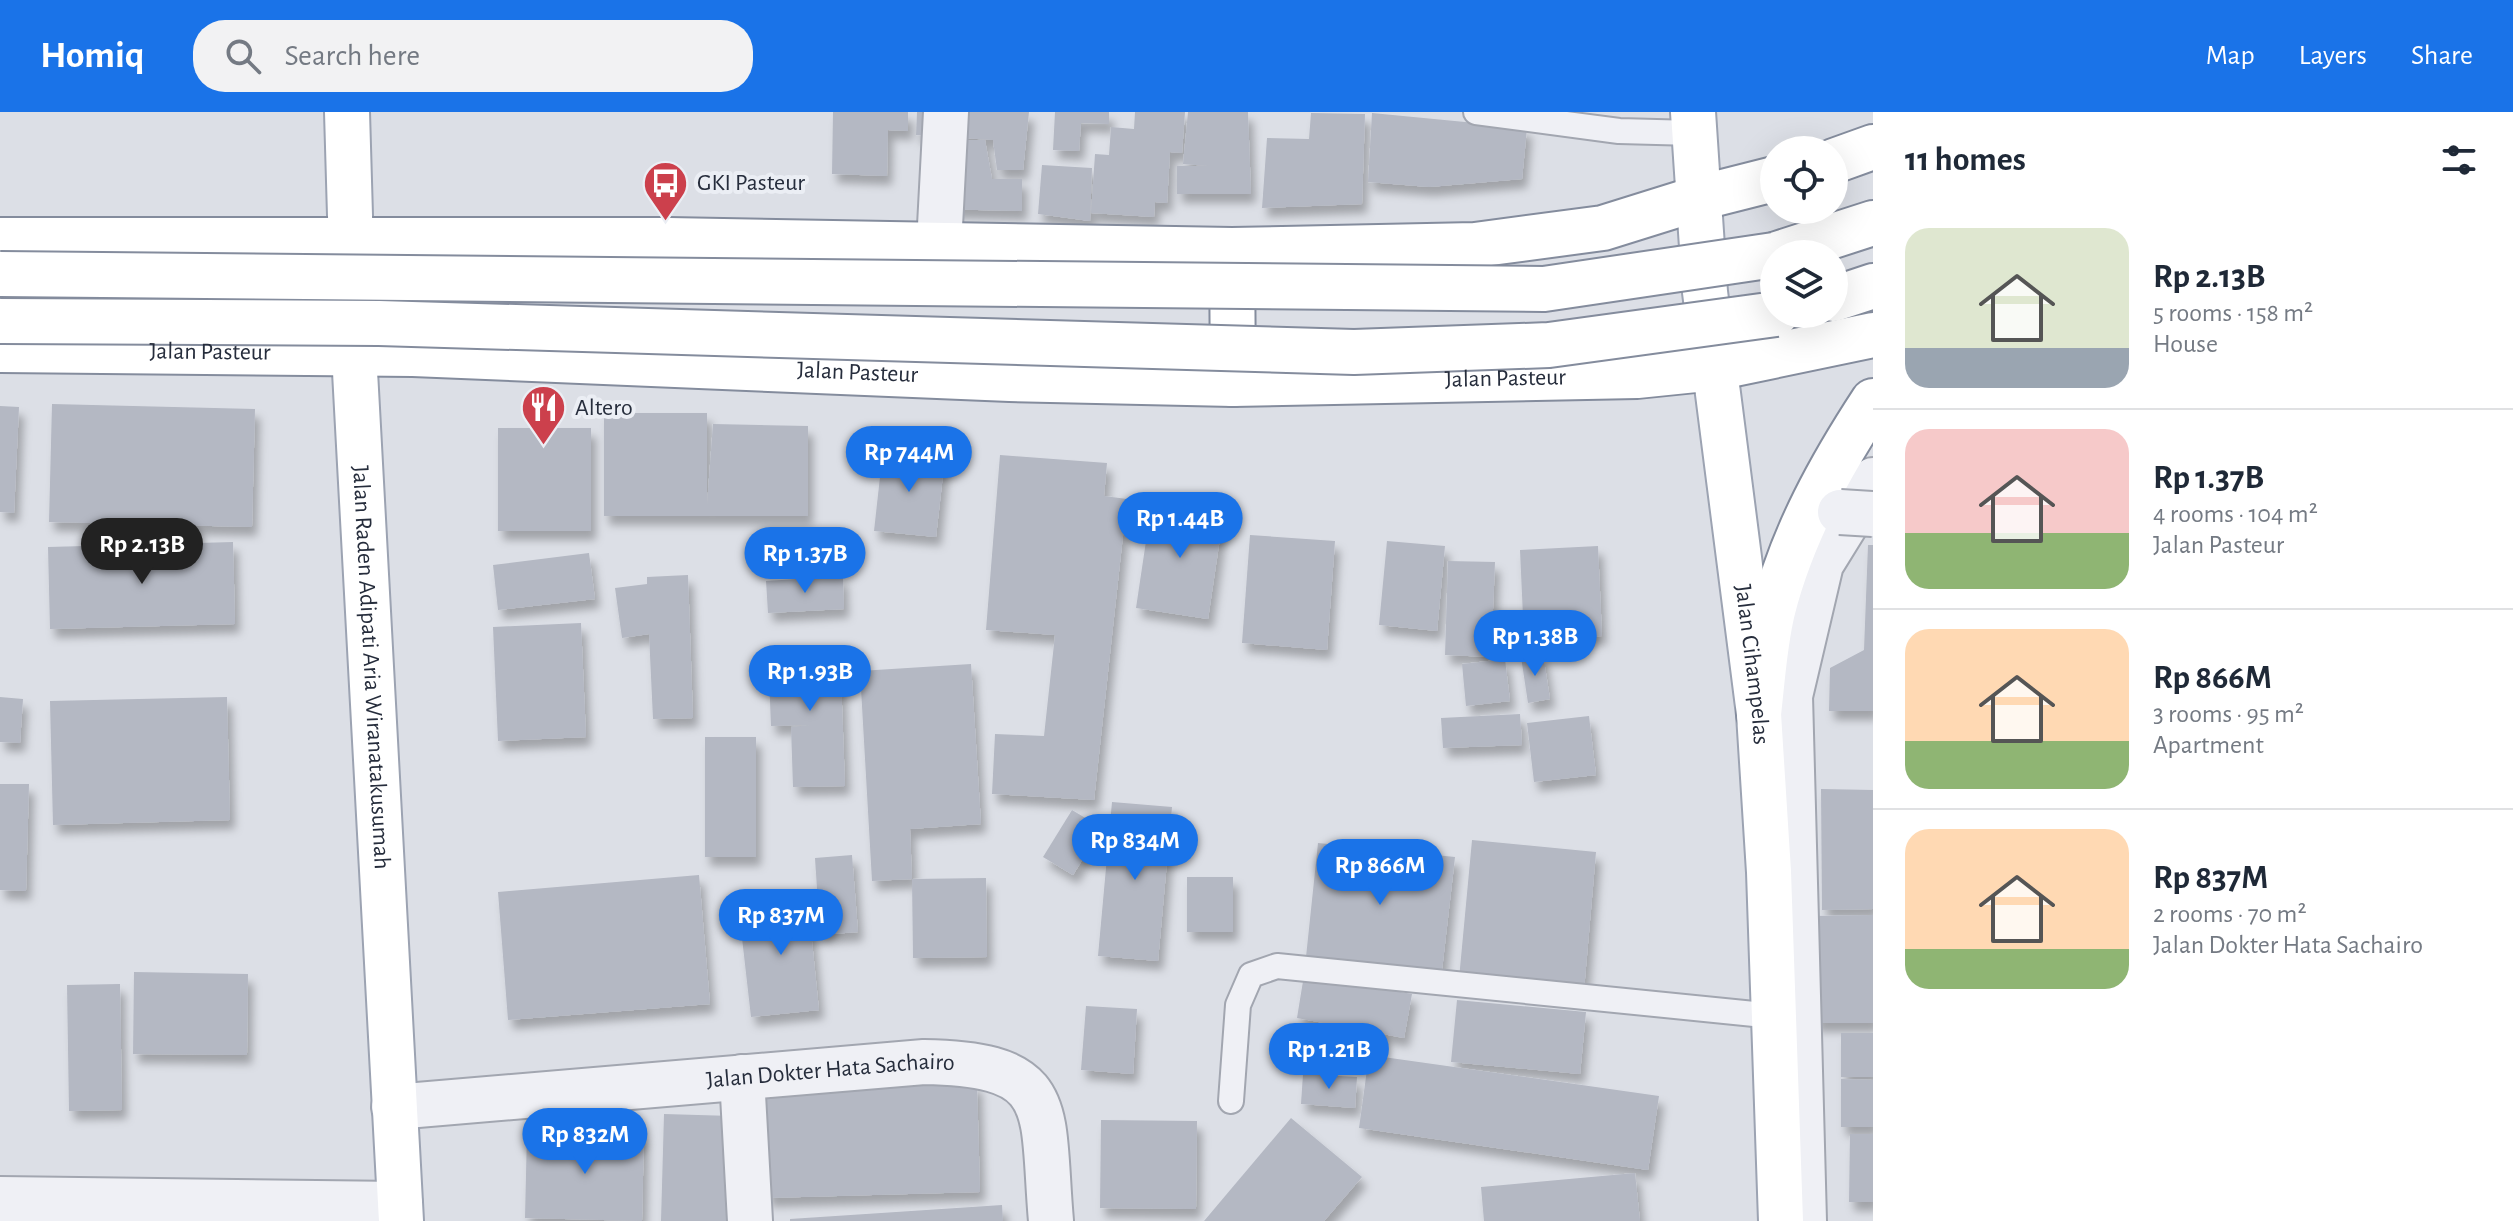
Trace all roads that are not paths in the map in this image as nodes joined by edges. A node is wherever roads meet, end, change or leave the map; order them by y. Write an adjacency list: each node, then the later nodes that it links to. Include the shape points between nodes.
1 (347, 112): 11 (main road, Jalan Raden Adipati Aria Wiranatakusumah)
2 (946, 112): 13 (street)
3 (1476, 112): 4 (lane, via 1619,131)
4 (1693, 123): 8 (main road, Jalan Cihampelas)
5 (1873, 147): 6 (main road)
6 (1848, 156)
7 (1760, 183): 8 (main road)
8 (1699, 198): 14 (main road, via 1558,236 1475,245); 24 (main road, Jalan Cihampelas)
9 (1873, 223): 12 (main road)
10 (0, 240): 11 (main road)
11 (349, 240): 13 (main road); 23 (main road, Jalan Raden Adipati Aria Wiranatakusumah)
12 (1820, 240)
13 (939, 245): 14 (main road)
14 (1232, 250): 25 (main road)
15 (1760, 256): 16 (main road, bridge, via 1544,289)
16 (0, 274)
17 (1873, 286): 18 (main road)
18 (1848, 294)
19 (1760, 316): 20 (main road, bridge, via 1549,345 1354,352 379,323)
20 (0, 321)
21 (1873, 335): 24 (main road, Jalan Pasteur)
22 (0, 350): 23 (main road, Jalan Pasteur)
23 (354, 353): 25 (main road, Jalan Pasteur); 33 (main road, Jalan Raden Adipati Aria Wiranatakusumah)
24 (1715, 368): 25 (main road, Jalan Pasteur, via 1617,377); 29 (main road, Jalan Cihampelas)
25 (1233, 384)
26 (1873, 401): 28 (main road, via 1829,470)
27 (1873, 480): 39 (street, via 1821,564 1790,696)
28 (1841, 512): 29 (main road, via 1773,611)
29 (1759, 714): 30 (main road, Jalan Cihampelas)
30 (1774, 1016): 32 (lane, via 1277,966 1251,975 1238,1005); 38 (main road, Jalan Cihampelas)
31 (742, 1077): 33 (street, Jalan Dokter Hata Sachairo); 36 (street); 37 (street, Jalan Dokter Hata Sachairo, via 924,1062 964,1062 999,1070 1025,1084 1041,1109)
32 (1231, 1101)
33 (394, 1107): 35 (main road, Jalan Raden Adipati Aria Wiranatakusumah)
34 (0, 1199): 35 (street)
35 (400, 1213)
36 (750, 1221)
37 (1051, 1221)
38 (1781, 1221)
39 (1804, 1221)

